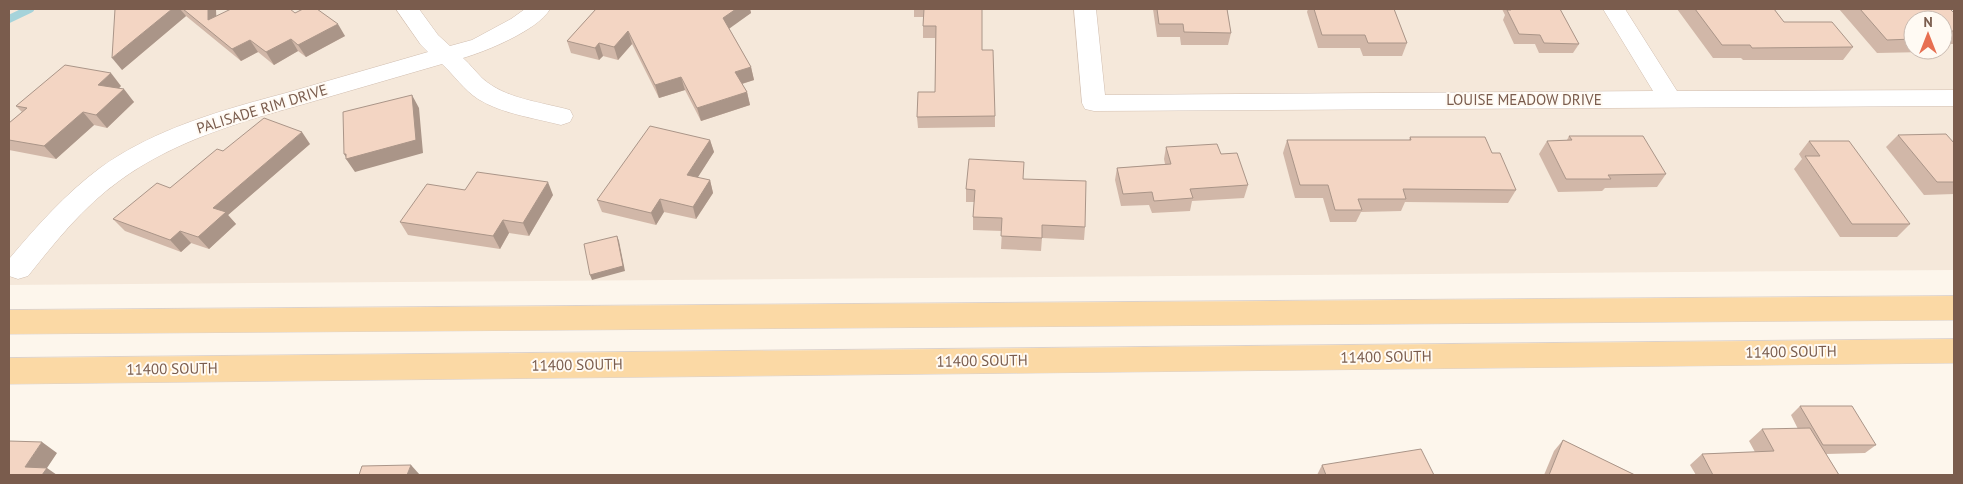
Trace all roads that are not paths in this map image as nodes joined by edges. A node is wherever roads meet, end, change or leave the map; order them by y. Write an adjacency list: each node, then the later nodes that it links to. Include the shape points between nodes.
1 (407, 9): 5 (street, via 428,40)
2 (539, 9): 5 (street, PALISADE RIM DRIVE, via 480,46)
3 (1085, 9): 7 (street, LOUISE MEADOW DRIVE, via 1094,103)
4 (1614, 9): 7 (street)
5 (446, 55): 8 (street, via 473,84 488,94); 9 (street, PALISADE RIM DRIVE, via 222,119 175,138 129,162 87,192)
6 (1954, 98): 7 (street, LOUISE MEADOW DRIVE)
7 (1670, 99)
8 (561, 116)
9 (18, 268)
10 (1954, 308): 11 (main road)
11 (9, 322)
12 (1954, 351): 13 (main road, 11400 SOUTH)
13 (9, 371)

